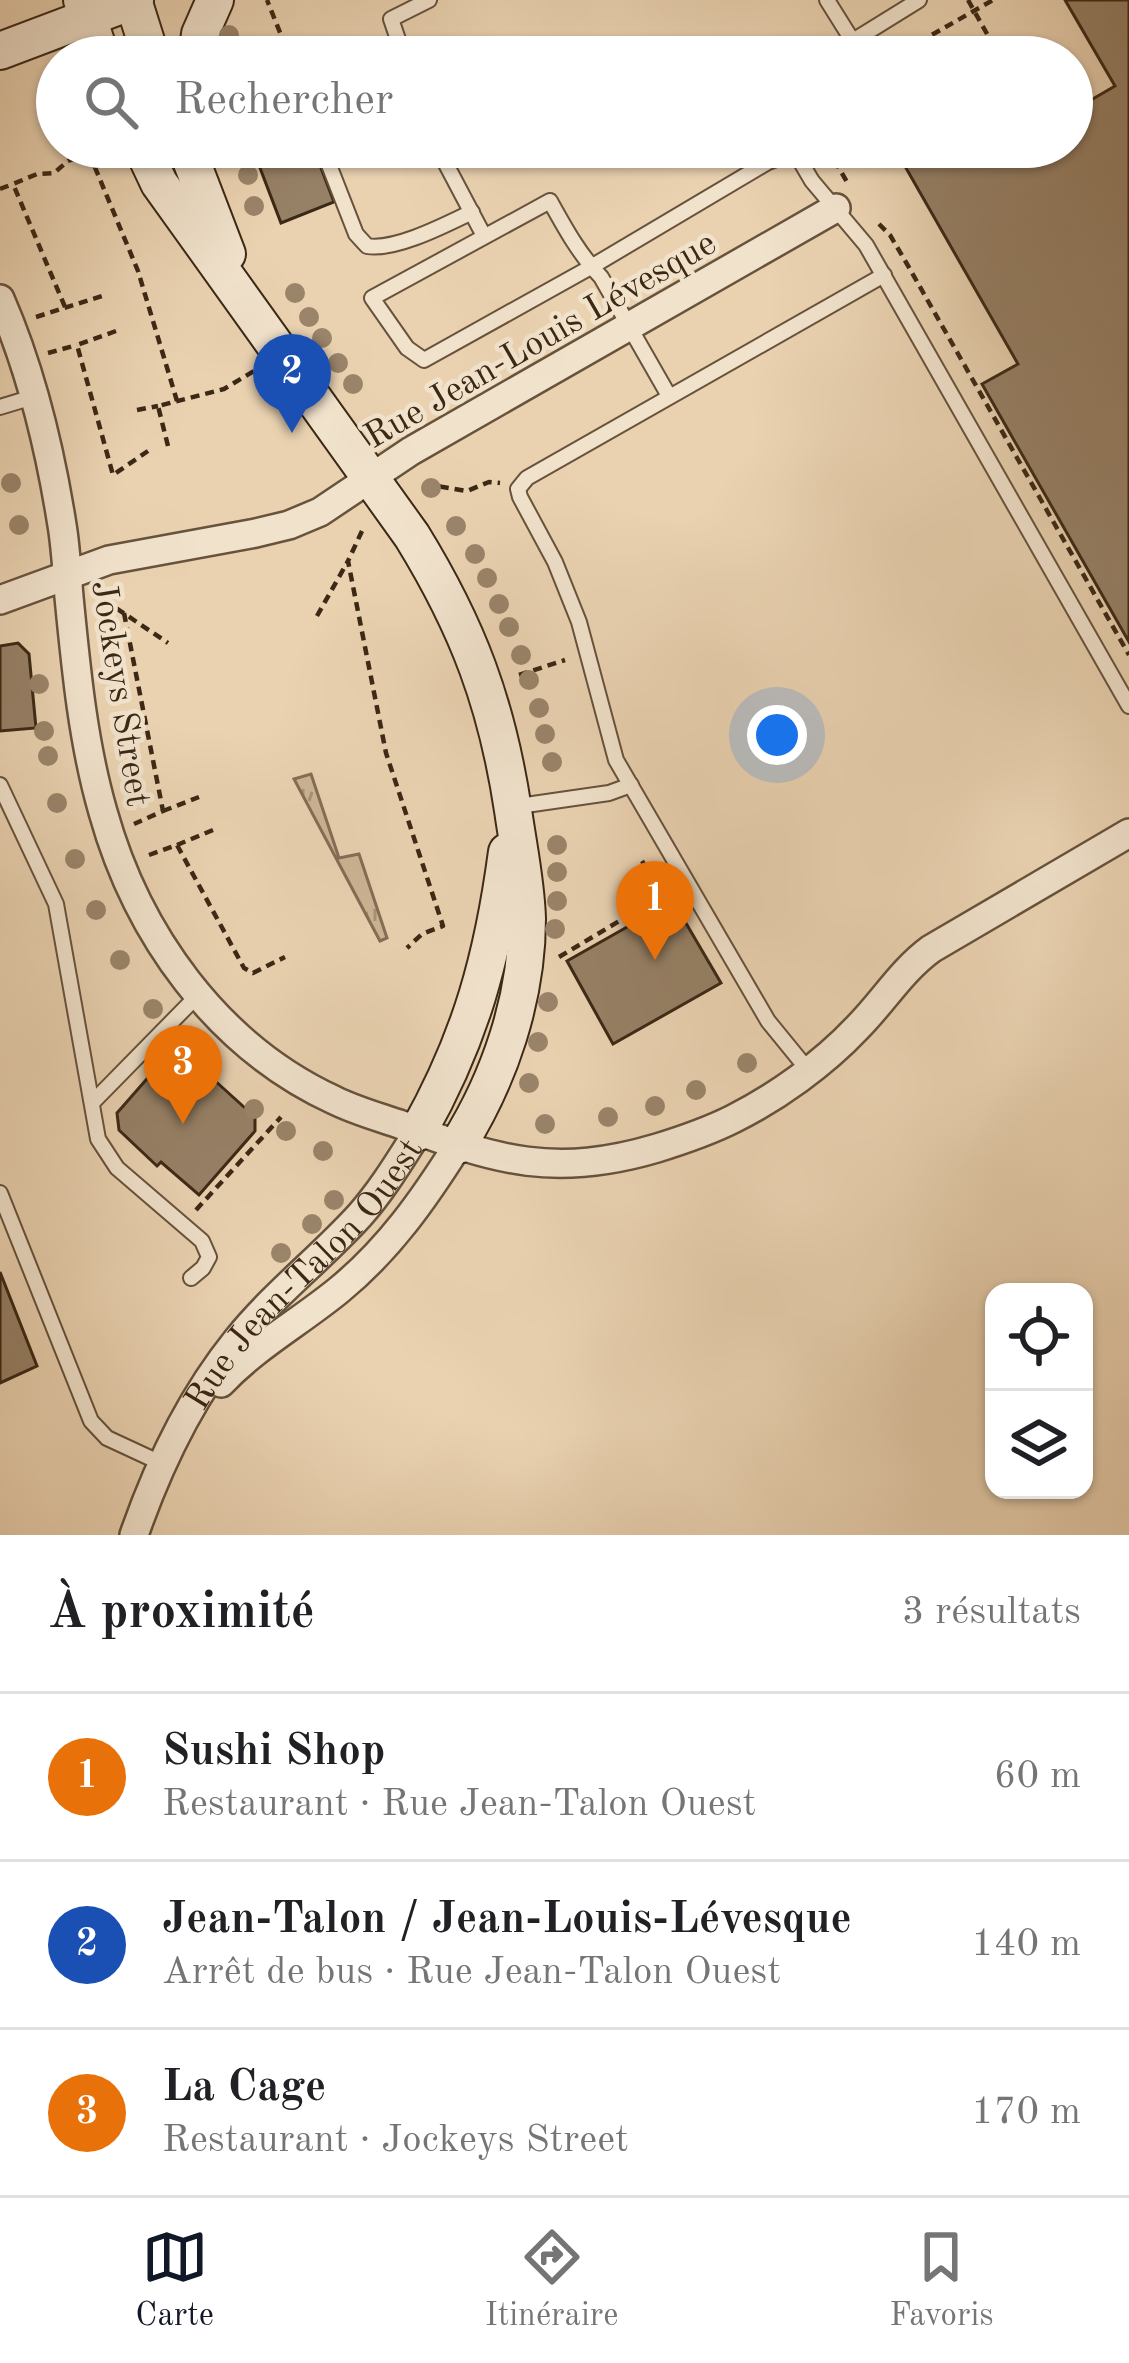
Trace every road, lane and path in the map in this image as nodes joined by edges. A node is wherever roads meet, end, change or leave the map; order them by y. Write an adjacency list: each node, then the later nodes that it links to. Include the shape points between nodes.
1 (134, 0): 9 (street); 11 (street)
2 (215, 0): 12 (street)
3 (267, 0): 13 (path)
4 (428, 0): 14 (lane, via 391,19)
5 (827, 0): 15 (lane)
6 (919, 0): 16 (lane)
7 (968, 0): 10 (path)
8 (993, 0): 10 (path)
9 (85, 9): 19 (street)
10 (974, 11): 17 (path); 18 (path)
11 (145, 36)
12 (202, 36)
13 (281, 36)
14 (397, 36)
15 (850, 36)
16 (859, 36)
17 (930, 36)
18 (988, 36)
19 (0, 51)
20 (59, 168): 31 (path)
21 (94, 168): 52 (path, via 138,271)
22 (152, 168): 42 (street, Rue Jean-Talon Ouest)
23 (194, 168): 36 (street, Rue Jean-Talon Ouest)
24 (210, 168): 36 (street)
25 (330, 168): 34 (lane, via 367,246)
26 (448, 168): 34 (lane)
27 (758, 168): 38 (lane)
28 (803, 168): 33 (lane)
29 (838, 168): 30 (path)
30 (846, 182)
31 (13, 184): 32 (path); 43 (path)
32 (0, 189)
33 (836, 208): 39 (lane); 45 (street, Rue Jean-Louis Lévesque)
34 (472, 212): 37 (lane)
35 (870, 215): 69 (path, via 890,235)
36 (215, 222): 42 (street, Rue Jean-Talon Ouest)
37 (484, 236): 38 (lane, via 550,201); 38 (lane, via 372,298 424,360)
38 (591, 267): 45 (lane)
39 (884, 275): 50 (lane); 72 (lane)
40 (105, 295): 43 (path)
41 (0, 298): 51 (street, Jockeys Street)
42 (245, 302): 58 (street, Rue Jean-Talon Ouest)
43 (65, 307): 44 (path)
44 (35, 317)
45 (630, 326): 50 (lane); 58 (street, Rue Jean-Louis Lévesque)
46 (116, 331): 47 (path)
47 (77, 345): 48 (path); 57 (path, via 112,475)
48 (46, 353)
49 (250, 373): 52 (path)
50 (669, 396): 74 (lane, via 518,489 579,622 616,760)
51 (33, 397): 54 (lane); 63 (street, Jockeys Street)
52 (177, 401): 53 (path)
53 (158, 406): 55 (path); 56 (path)
54 (0, 407)
55 (137, 410)
56 (168, 446)
57 (148, 451)
58 (370, 478): 63 (street, Rue Jean-Louis Lévesque, via 289,524); 76 (street, Rue Jean-Talon Ouest, via 464,630 499,728)
59 (489, 482): 60 (path, via 467,490)
60 (425, 484)
61 (362, 531): 62 (path)
62 (348, 561): 67 (path); 86 (path, via 386,753)
63 (67, 574): 64 (street, Rue Jean-Louis Lévesque); 91 (street, Jockeys Street, via 103,813 144,914)
64 (0, 600)
65 (104, 600): 66 (path)
66 (124, 614): 68 (path); 77 (path)
67 (317, 616)
68 (168, 643)
69 (1129, 655)
70 (573, 658): 71 (path)
71 (520, 675)
72 (1129, 706)
73 (0, 785): 93 (lane, via 56,904)
74 (631, 785): 76 (lane); 92 (lane, via 767,1021)
75 (199, 797): 77 (path)
76 (512, 807): 95 (street, Rue Jean-Talon Ouest, via 481,991); 96 (street, Rue Jean-Talon Ouest, via 527,917 523,972 500,1058)
77 (164, 812): 78 (path)
78 (135, 824)
79 (213, 830): 81 (path)
80 (1129, 833): 92 (street, Jockeys Street, via 910,964 856,1030)
81 (177, 845): 82 (path); 89 (path, via 244,968 253,973)
82 (146, 856)
83 (643, 861): 85 (path)
84 (670, 891): 85 (path)
85 (663, 895): 90 (path)
86 (443, 926): 87 (path); 88 (path)
87 (458, 929)
88 (407, 948)
89 (285, 957)
90 (544, 966)
91 (198, 995): 93 (lane); 95 (street, Jockeys Street, via 283,1072)
92 (808, 1070): 96 (street, Jockeys Street, via 715,1127 604,1162 522,1162)
93 (92, 1103): 98 (lane, via 98,1139 117,1168)
94 (281, 1117): 98 (path)
95 (418, 1132): 96 (street, Jockeys Street); 100 (street, Rue Jean-Talon Ouest, via 362,1212 237,1340)
96 (458, 1145): 100 (street, Rue Jean-Talon Ouest, via 383,1249 227,1377)
97 (0, 1193): 100 (lane, via 91,1421 106,1438)
98 (183, 1224): 99 (lane, via 209,1257)
99 (191, 1278)
100 (163, 1464): 101 (street, Rue Jean-Talon Ouest)
101 (134, 1535)

